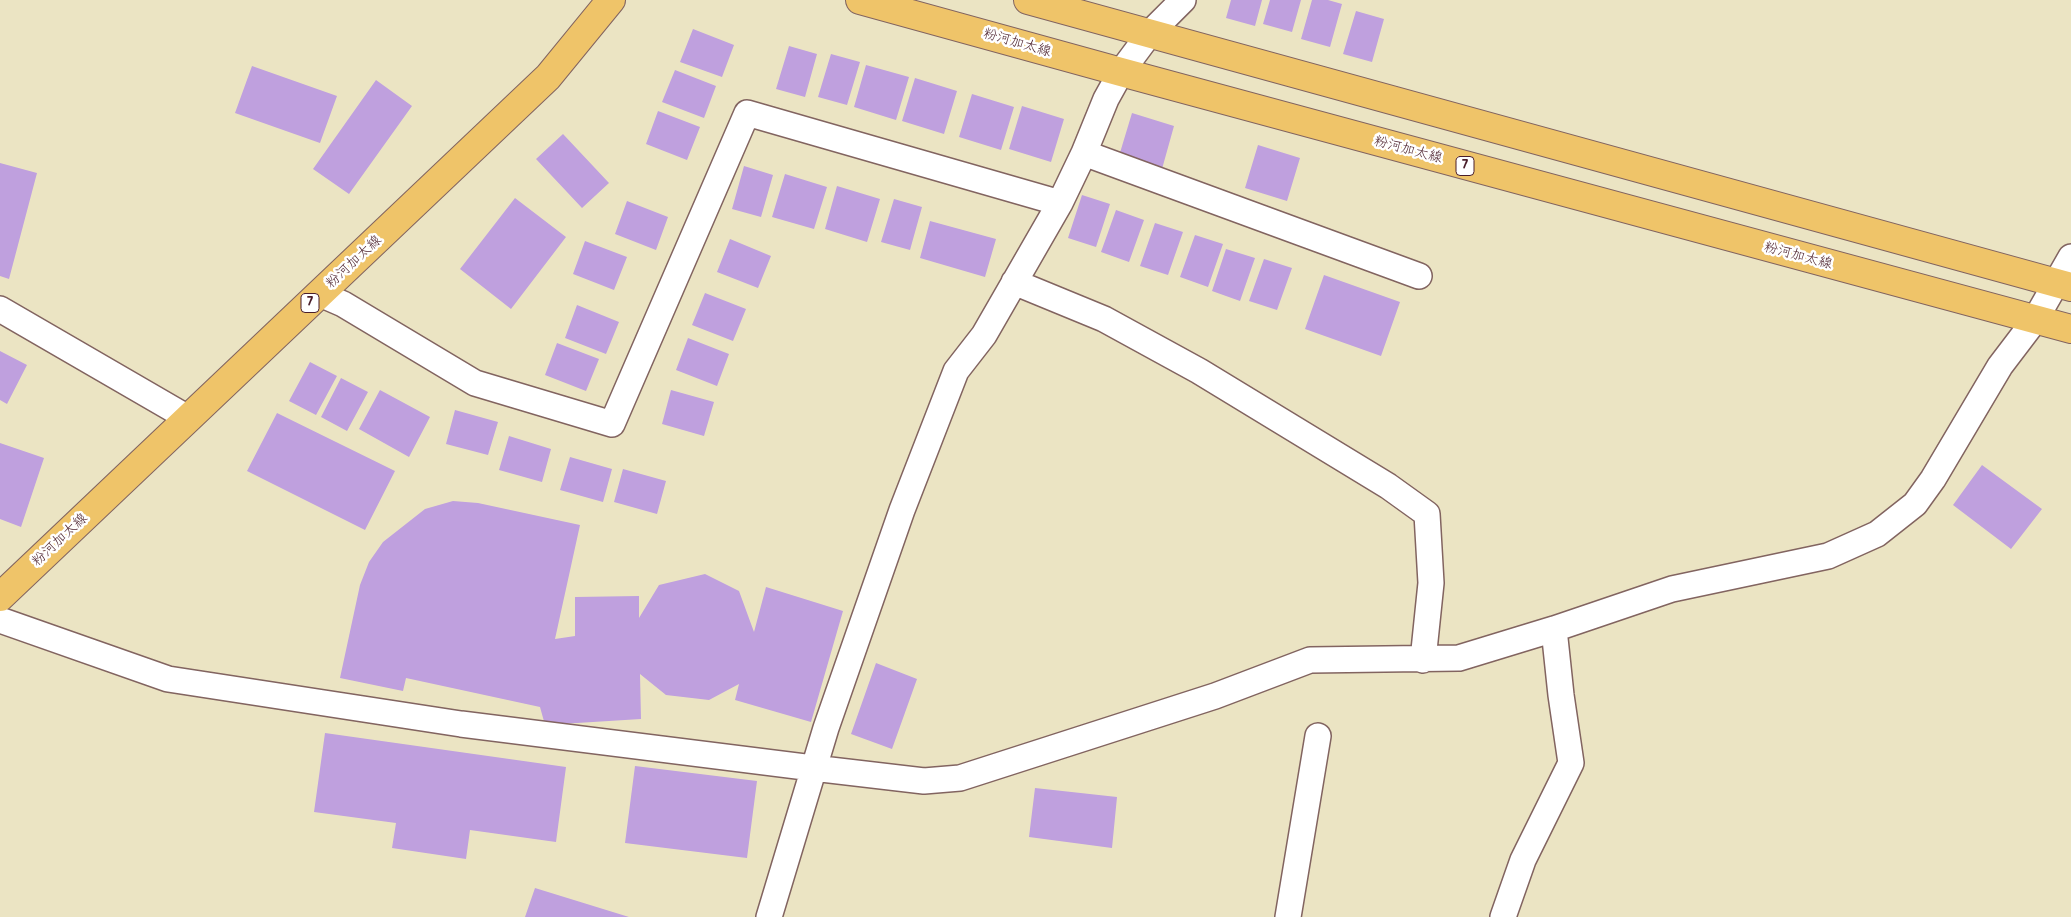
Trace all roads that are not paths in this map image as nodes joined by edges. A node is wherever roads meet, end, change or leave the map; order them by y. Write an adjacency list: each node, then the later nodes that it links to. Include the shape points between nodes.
1 (611, 0): 13 (main road, 粉河加太線 / 7, via 548,77)
2 (860, 0): 6 (main road, 粉河加太線 / 7)
3 (1028, 0): 5 (main road)
4 (1183, 0): 5 (street)
5 (1150, 33): 6 (street); 12 (main road)
6 (1121, 72): 7 (street); 15 (main road, 粉河加太線 / 7)
7 (1084, 153): 8 (street); 10 (street)
8 (1060, 203): 11 (street); 13 (street, via 747,113 612,424 475,383 343,304)
9 (2071, 257): 12 (street)
10 (1419, 276)
11 (1014, 282): 21 (street, via 1104,319 1199,371 1388,486 1427,514 1431,583); 23 (street, via 984,335 956,372 902,510)
12 (2063, 285): 15 (street)
13 (320, 294): 17 (main road, 粉河加太線 / 7)
14 (0, 309): 17 (street)
15 (2035, 320): 16 (main road, 粉河加太線 / 7); 20 (street, via 2000,366 1915,504 1877,534 1828,556 1672,589)
16 (2071, 329)
17 (188, 418): 18 (main road, 粉河加太線 / 7)
18 (0, 597)
19 (0, 620): 23 (street, via 168,679 461,724)
20 (1554, 629): 21 (street, via 1459,658); 26 (street, via 1572,763 1523,860)
21 (1423, 660): 23 (street, via 1310,660 1215,696 960,778 924,781)
22 (1318, 736): 25 (street)
23 (813, 768): 24 (street)
24 (769, 917)
25 (1288, 917)
26 (1503, 917)

